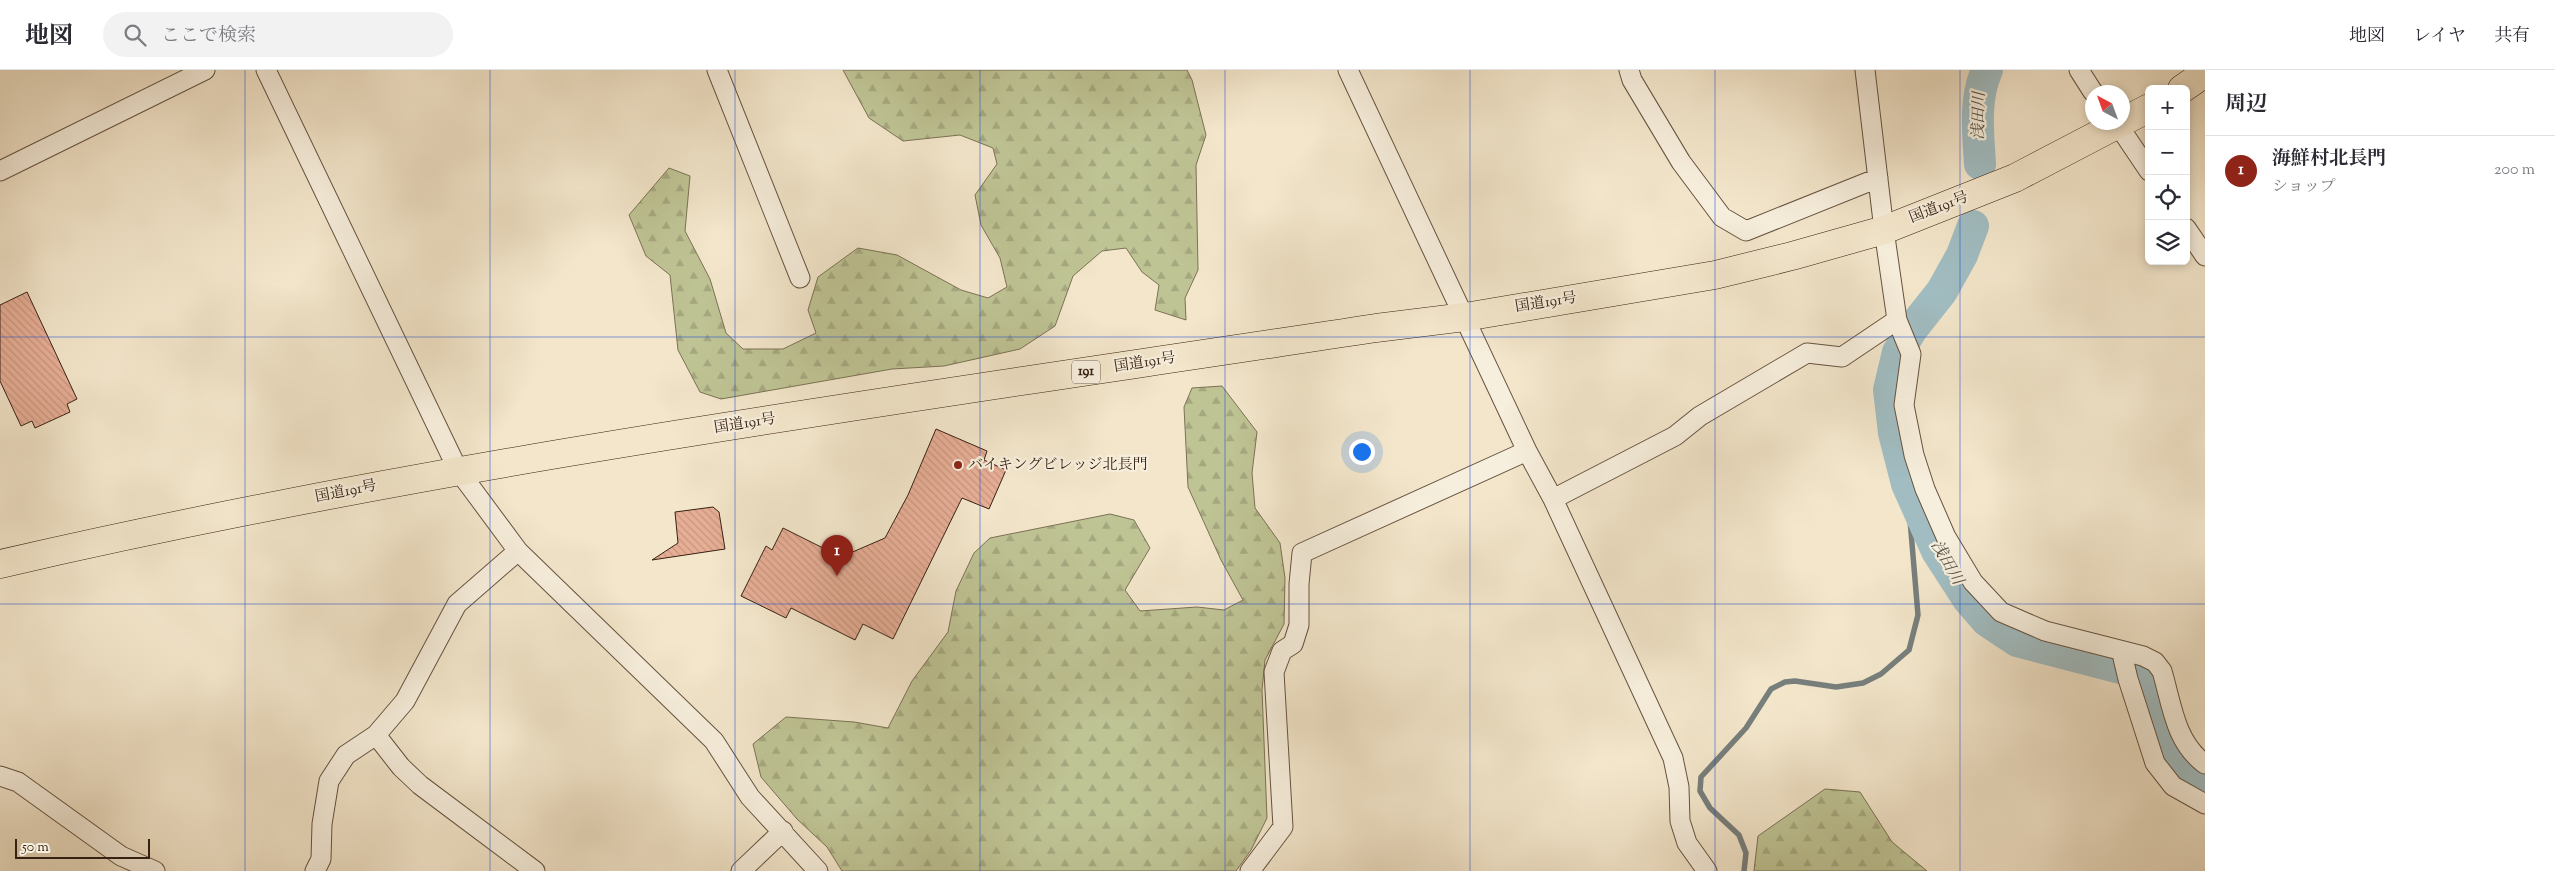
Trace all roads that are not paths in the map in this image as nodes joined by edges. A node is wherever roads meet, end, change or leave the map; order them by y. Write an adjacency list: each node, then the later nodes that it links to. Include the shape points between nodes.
1 (205, 70): 16 (street)
2 (266, 70): 25 (street)
3 (717, 70): 21 (street)
4 (1348, 70): 22 (street)
5 (1629, 70): 17 (street, via 1681,162 1722,217 1746,231)
6 (1865, 70): 17 (street)
7 (2078, 70): 9 (street)
8 (2205, 73): 10 (highway)
9 (2088, 85)
10 (2188, 85)
11 (2145, 110): 12 (highway, 国道191号 / 191)
12 (2130, 118)
13 (2106, 130): 18 (highway, 国道191号 / 191, via 2015,178)
14 (2121, 130): 15 (street)
15 (2145, 165)
16 (0, 171)
17 (1878, 178): 18 (street)
18 (1884, 230): 22 (highway, 国道191号 / 191, via 1715,275); 23 (street)
19 (2190, 234): 20 (street)
20 (2205, 256)
21 (800, 278)
22 (1465, 317): 24 (street); 25 (highway, 国道191号 / 191, via 730,426)
23 (1899, 324): 26 (street, via 1842,358 1807,353 1700,416 1675,436); 29 (street, via 1911,354 1904,405 1914,455 1946,537 1974,582 2002,612 2045,631)
24 (1528, 451): 26 (street); 40 (street, via 1302,554 1298,584 1299,624 1293,644 1282,651 1274,672 1283,827)
25 (458, 470): 27 (street); 28 (highway, 国道191号 / 191, via 135,533)
26 (1553, 499): 41 (street, via 1673,758 1679,787 1680,821 1687,843)
27 (518, 551): 30 (street, via 457,604 405,701); 34 (street, via 714,741 750,797)
28 (0, 564)
29 (2123, 654): 31 (street, via 2156,662 2162,671 2181,737 2191,754); 33 (street, via 2128,680 2155,763 2173,786)
30 (376, 735): 36 (street, via 346,755 329,781 322,824 321,859); 37 (street, via 420,785)
31 (2205, 764)
32 (0, 776): 35 (street, via 18,782 121,856)
33 (2205, 804)
34 (783, 831): 38 (street); 39 (street)
35 (155, 871)
36 (315, 871)
37 (535, 871)
38 (741, 871)
39 (818, 871)
40 (1250, 871)
41 (1707, 871)

